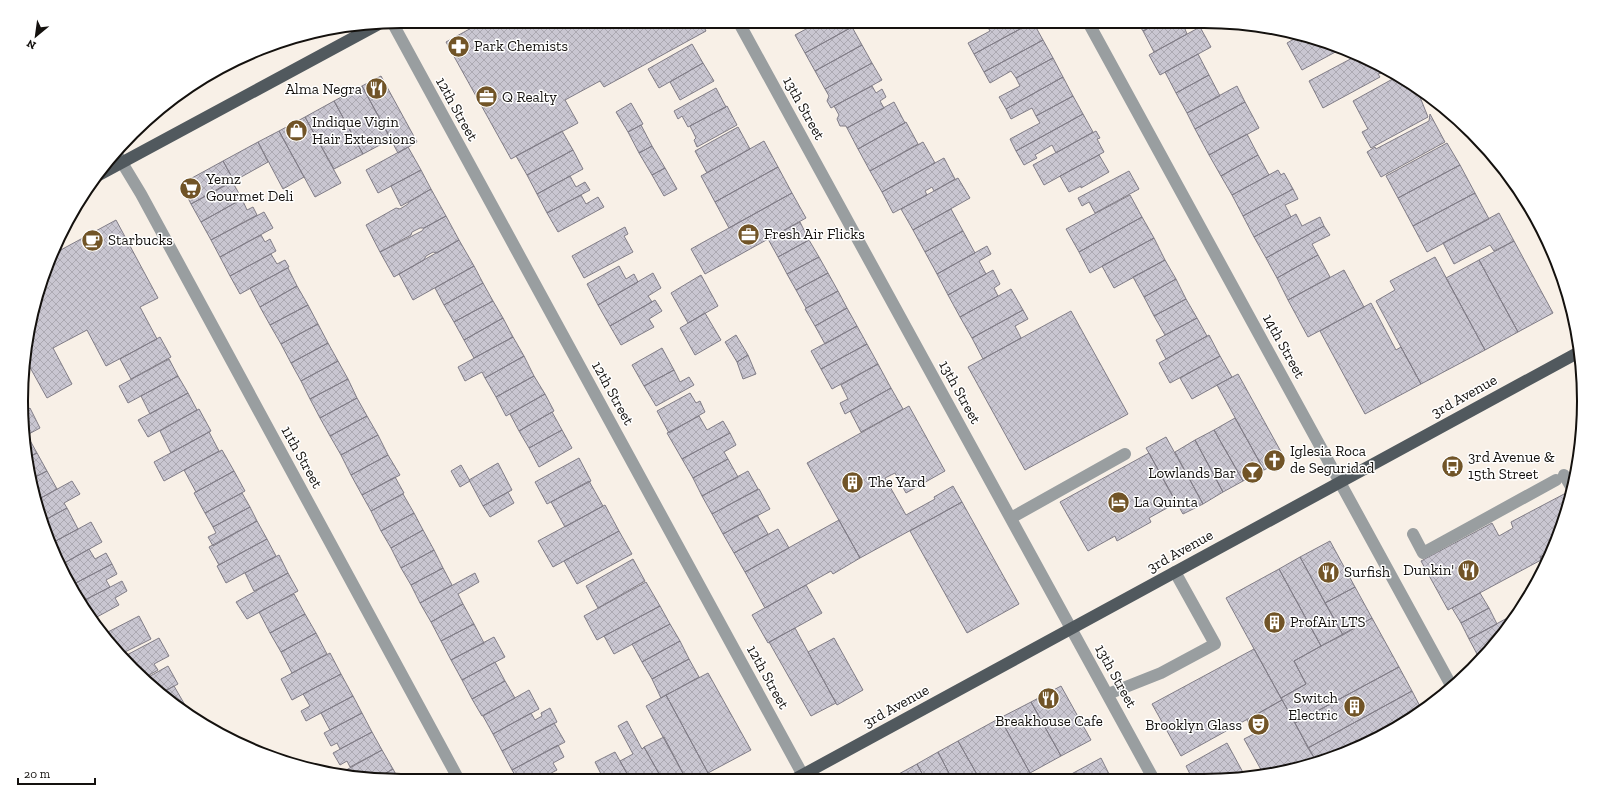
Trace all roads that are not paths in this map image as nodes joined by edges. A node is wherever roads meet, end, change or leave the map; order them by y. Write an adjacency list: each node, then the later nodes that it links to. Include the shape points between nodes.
1 (395, 28): 19 (street, 12th Street)
2 (742, 28): 12 (street, 13th Street)
3 (1091, 28): 10 (street, 14th Street)
4 (368, 30): 6 (main road)
5 (119, 157): 6 (street, 11th Street)
6 (122, 162): 7 (main road); 18 (street, 11th Street)
7 (109, 169)
8 (1574, 355): 10 (main road, 3rd Avenue)
9 (1125, 454): 12 (street)
10 (1340, 482): 14 (main road, 3rd Avenue); 16 (street, 14th Street)
11 (1567, 485): 13 (street, via 1560,478 1423,553)
12 (1011, 518): 15 (street, 13th Street)
13 (1413, 534)
14 (1175, 572): 15 (main road, 3rd Avenue); 17 (street, via 1215,644 1161,673)
15 (1072, 628): 17 (street, 13th Street); 20 (main road, 3rd Avenue)
16 (1449, 682)
17 (1108, 694): 21 (street, 13th Street)
18 (456, 774)
19 (799, 774)
20 (808, 774)
21 (1151, 774)

